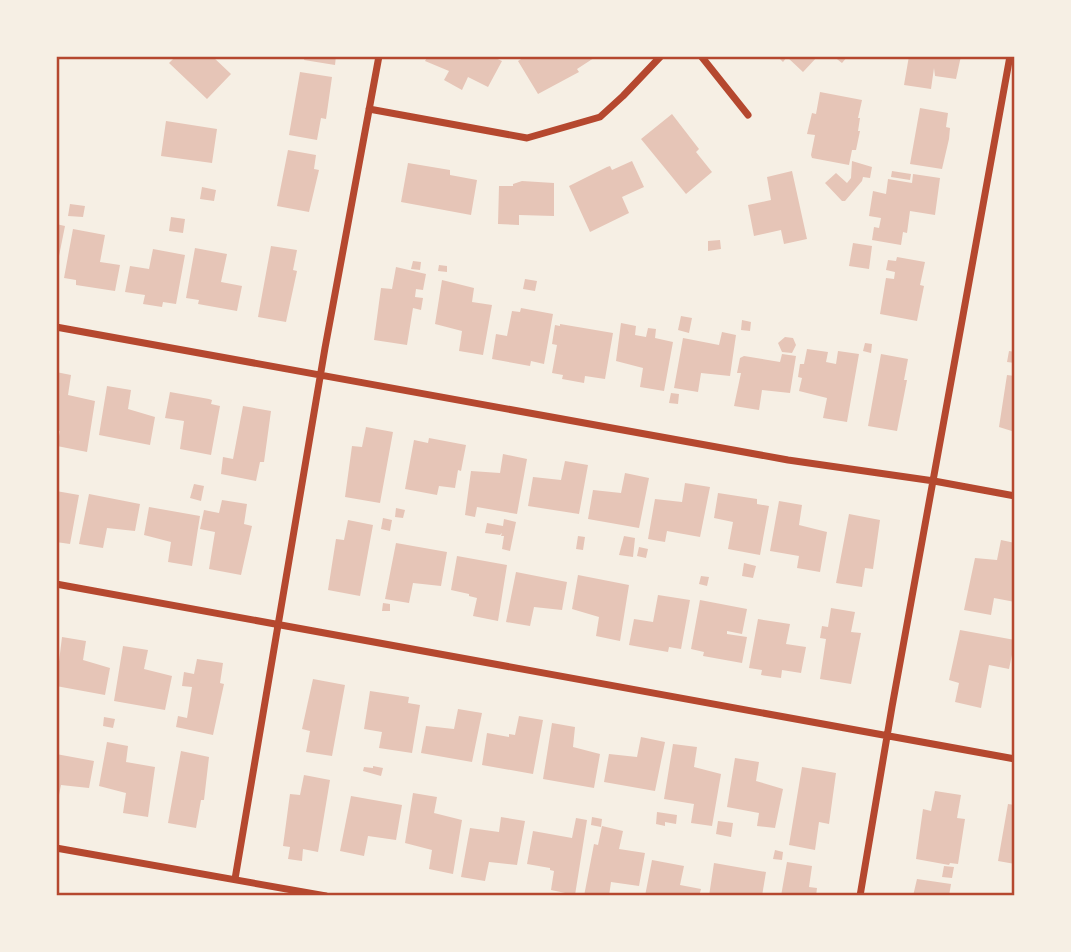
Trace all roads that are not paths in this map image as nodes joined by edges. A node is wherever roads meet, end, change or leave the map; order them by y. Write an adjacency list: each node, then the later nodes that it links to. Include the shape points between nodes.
1 (379, 56): 5 (street)
2 (661, 56): 5 (street, via 600,117 527,138)
3 (701, 56): 6 (street)
4 (1010, 56): 9 (street)
5 (369, 109): 8 (street)
6 (748, 115)
7 (56, 327): 8 (street)
8 (321, 373): 9 (street, via 788,460); 12 (street)
9 (934, 481): 10 (street); 13 (street)
10 (1015, 496)
11 (56, 584): 12 (street)
12 (280, 624): 13 (street); 16 (street)
13 (887, 734): 14 (street); 18 (street)
14 (1015, 758)
15 (56, 848): 16 (street)
16 (234, 879): 17 (street)
17 (326, 896)
18 (860, 896)

